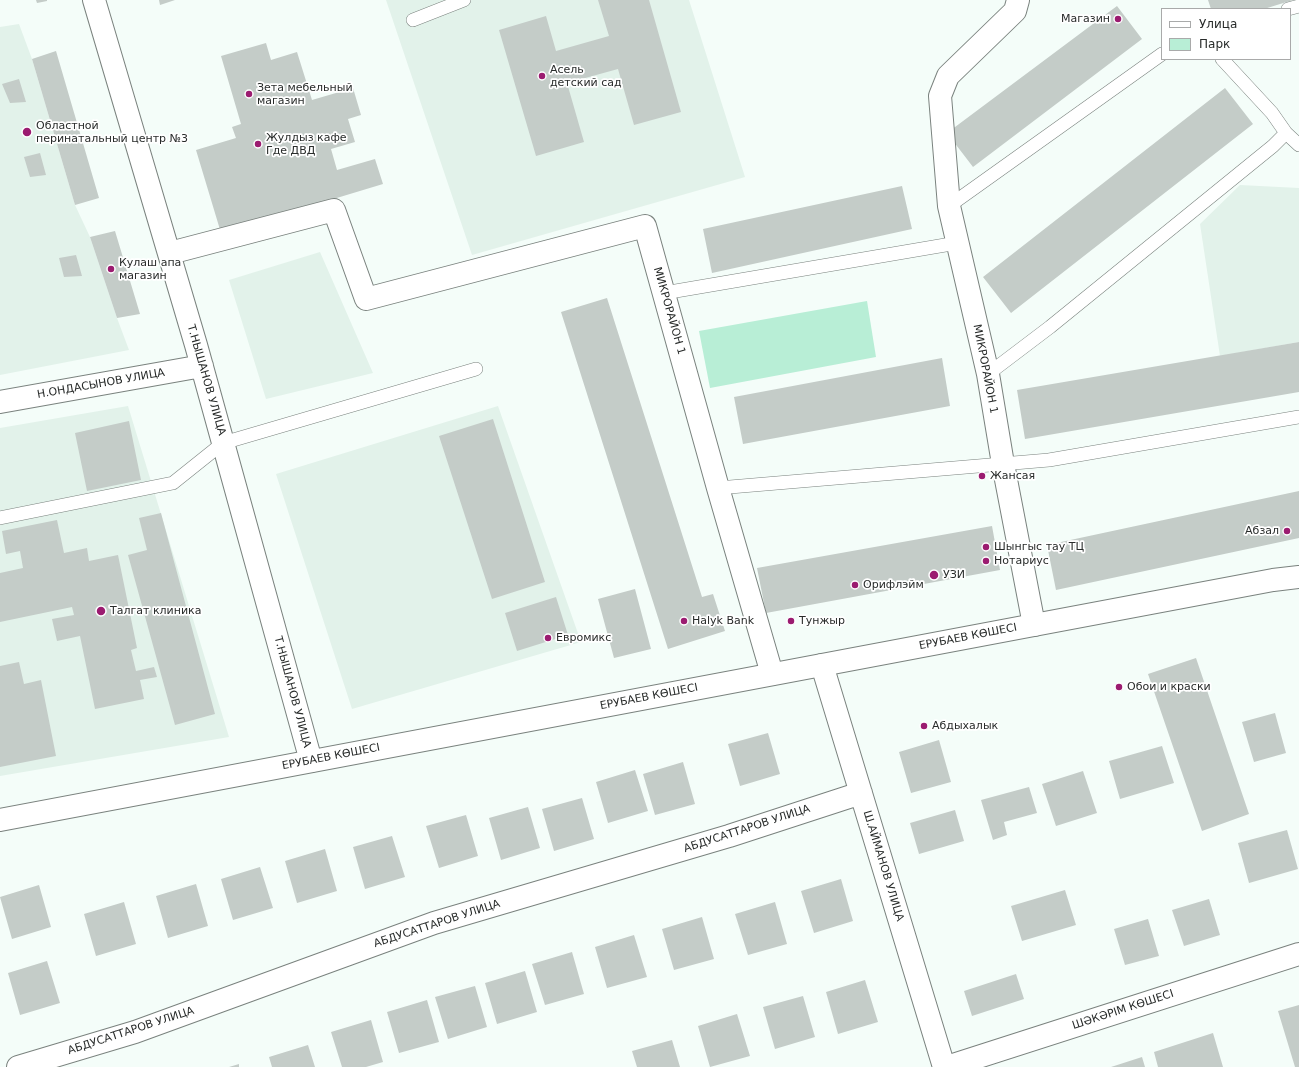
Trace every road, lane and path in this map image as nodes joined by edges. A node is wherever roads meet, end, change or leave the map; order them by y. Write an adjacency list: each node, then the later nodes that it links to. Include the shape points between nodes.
1 (94, 0): 11 (street, Т.НЫШАНОВ УЛИЦА)
2 (464, 0): 4 (lane)
3 (1018, 0): 9 (street, МИКРОРАЙОН 1, via 1015,11 948,76 940,96)
4 (413, 20)
5 (1161, 55): 9 (lane)
6 (1223, 60): 7 (lane, via 1272,113)
7 (1293, 131): 8 (lane); 15 (lane)
8 (1299, 145)
9 (949, 206): 10 (street, МИКРОРАЙОН 1)
10 (957, 243): 12 (lane); 15 (street, МИКРОРАЙОН 1)
11 (170, 253): 12 (street, МИКРОРАЙОН 1, via 334,210 366,299 645,226); 13 (street, Т.НЫШАНОВ УЛИЦА)
12 (664, 293): 20 (street, МИКРОРАЙОН 1)
13 (202, 366): 16 (street, Н.ОНДАСЫНОВ УЛИЦА); 18 (street, Т.НЫШАНОВ УЛИЦА)
14 (476, 369): 18 (lane)
15 (988, 374): 19 (street, МИКРОРАЙОН 1)
16 (0, 402)
17 (1299, 417): 19 (lane, via 1049,460)
18 (223, 443): 21 (lane, via 173,483); 26 (street, Т.НЫШАНОВ УЛИЦА)
19 (1003, 464): 20 (lane); 23 (street, МИКРОРАЙОН 1)
20 (718, 488): 25 (street, МИКРОРАЙОН 1)
21 (0, 518)
22 (1299, 578): 23 (street, ЕРУБАЕВ КӨШЕСІ, via 1273,580)
23 (1034, 625): 24 (street, ЕРУБАЕВ КӨШЕСІ)
24 (822, 665): 25 (street, ЕРУБАЕВ КӨШЕСІ); 27 (street, Ш.АЙМАНОВ УЛИЦА)
25 (772, 674): 26 (street, ЕРУБАЕВ КӨШЕСІ)
26 (311, 761): 28 (street, ЕРУБАЕВ КӨШЕСІ)
27 (861, 793): 30 (street, АБДУСАТТАРОВ УЛИЦА, via 729,836 434,923 135,1032); 31 (street, Ш.АЙМАНОВ УЛИЦА)
28 (0, 820)
29 (1299, 954): 31 (street, ШӘКӘРІМ КӨШЕСІ)
30 (18, 1067)
31 (946, 1067)

